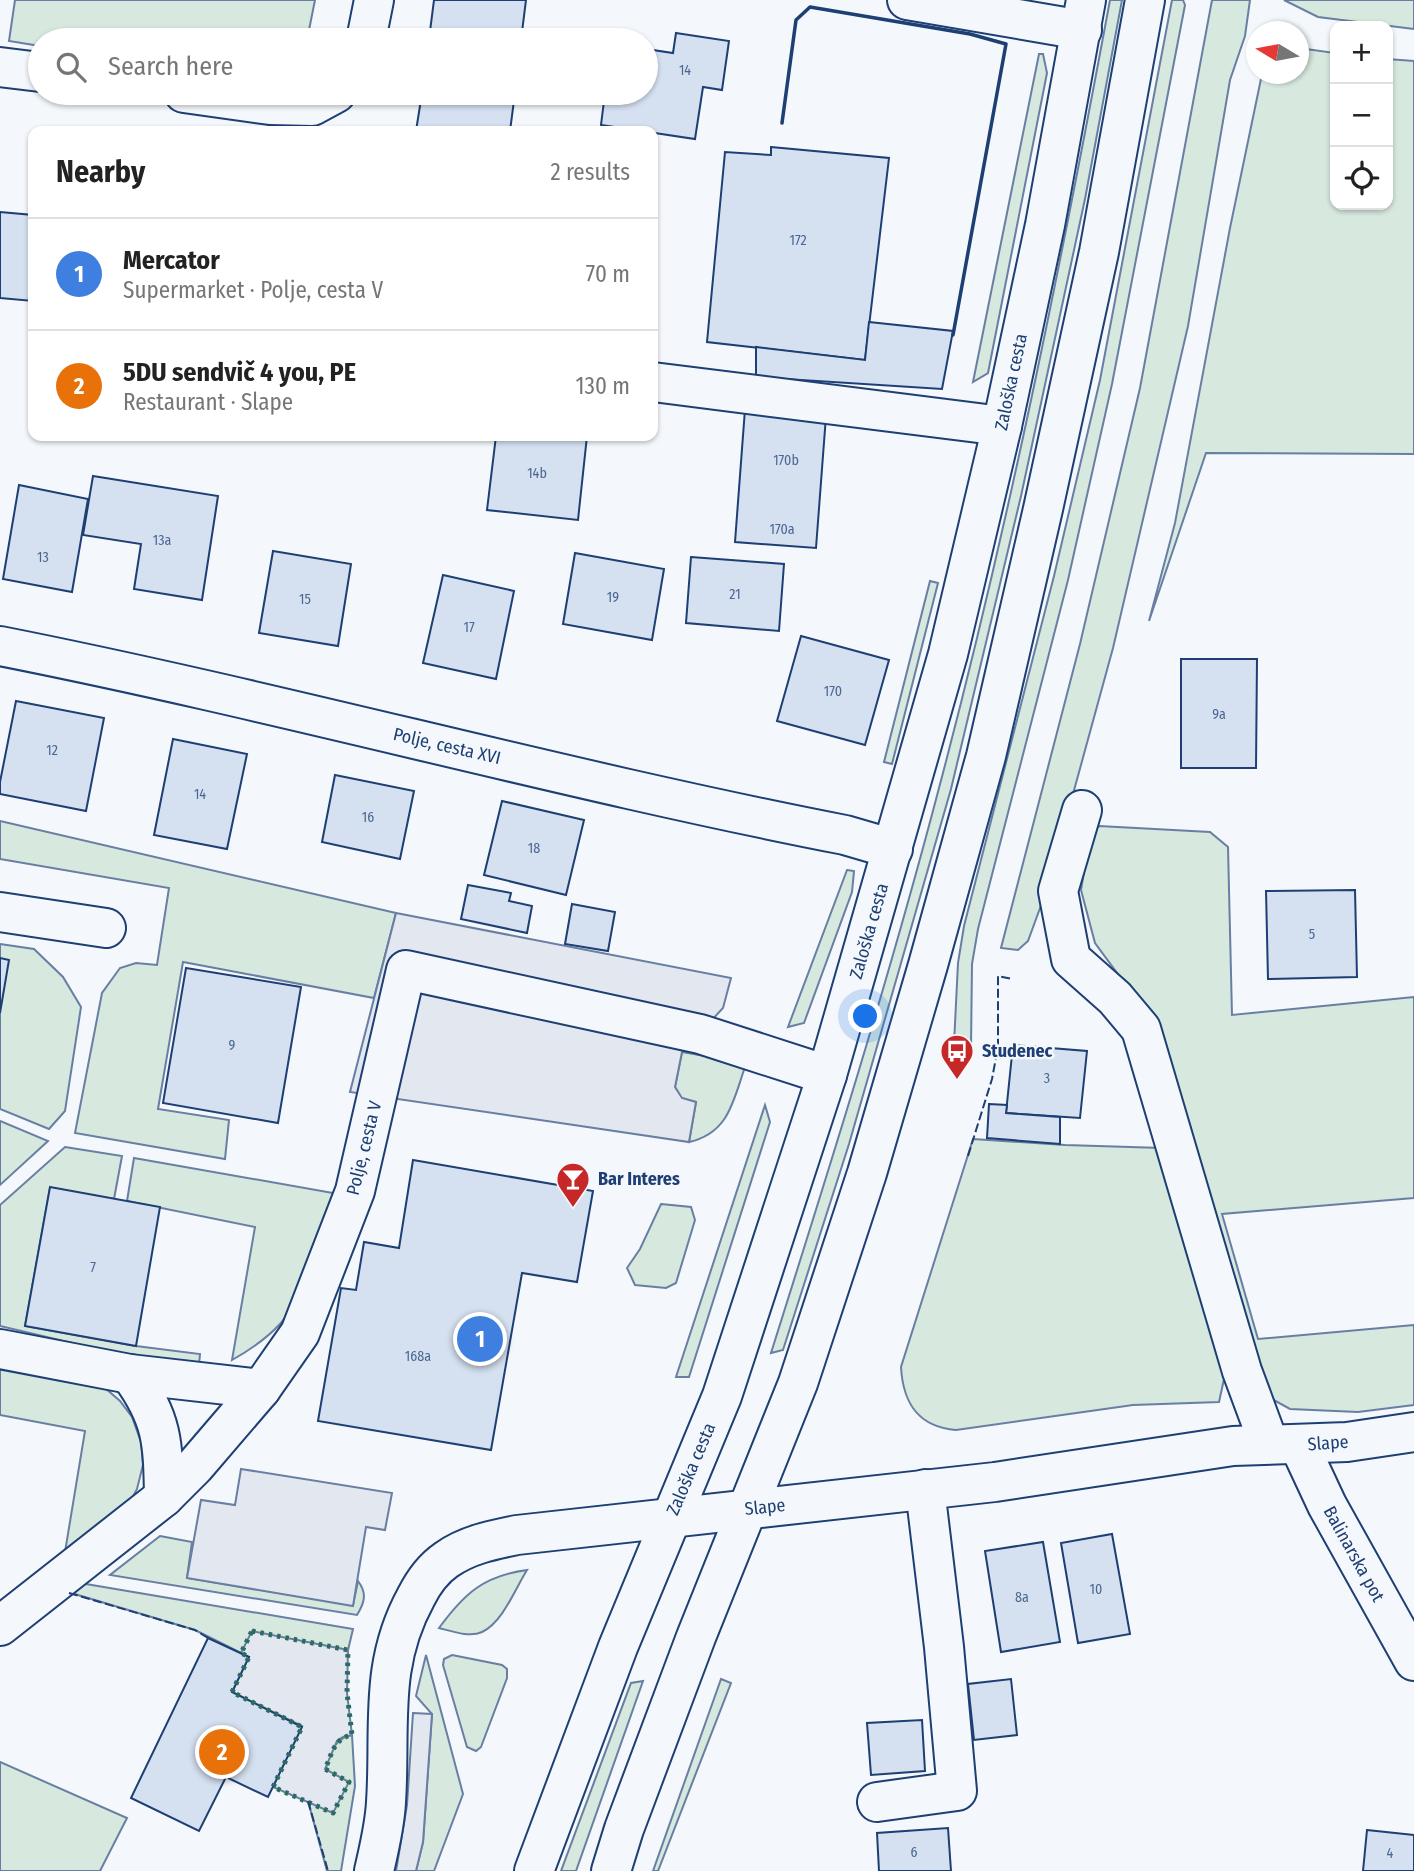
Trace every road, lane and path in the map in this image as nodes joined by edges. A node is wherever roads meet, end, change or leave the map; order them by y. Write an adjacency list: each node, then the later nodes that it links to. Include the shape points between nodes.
1 (374, 0): 5 (street)
2 (907, 0): 4 (street)
3 (1145, 0): 25 (street, via 1099,252 986,756 867,1173 798,1383)
4 (1084, 15): 11 (street, Zaloška cesta)
5 (368, 28)
6 (0, 67): 7 (street)
7 (28, 70)
8 (270, 105): 9 (street)
9 (314, 105)
10 (658, 383): 11 (street)
11 (1002, 426): 14 (street, Zaloška cesta, via 948,654)
12 (0, 646): 14 (street, Polje, cesta XVI, via 117,669)
13 (1082, 810): 22 (street, Balinarska pot, via 1058,891 1071,959 1141,1028 1242,1371)
14 (893, 849): 17 (street, Zaloška cesta)
15 (0, 912): 16 (street)
16 (106, 928)
17 (827, 1075): 20 (street, Polje, cesta V, via 700,1034 406,970 355,1191 300,1333); 26 (street, Zaloška cesta, via 722,1396)
18 (0, 1349): 19 (street)
19 (130, 1374): 20 (street); 24 (street, via 155,1413 162,1438)
20 (261, 1389): 24 (street, Polje, cesta V)
21 (1414, 1432): 22 (street, Slape, via 1347,1442)
22 (1284, 1444): 23 (street, Slape, via 1233,1446); 28 (street, Balinarska pot, via 1327,1506)
23 (925, 1489): 25 (street, Slape); 29 (street, via 957,1791)
24 (164, 1497): 27 (street, Polje, cesta V)
25 (749, 1509): 26 (street, Slape); 32 (street, via 696,1637)
26 (670, 1518): 30 (street, Slape, via 487,1541 447,1559 433,1571 410,1606 393,1654 386,1807); 31 (street, Zaloška cesta)
27 (0, 1626)
28 (1414, 1661)
29 (877, 1801)
30 (374, 1871)
31 (534, 1871)
32 (611, 1871)

